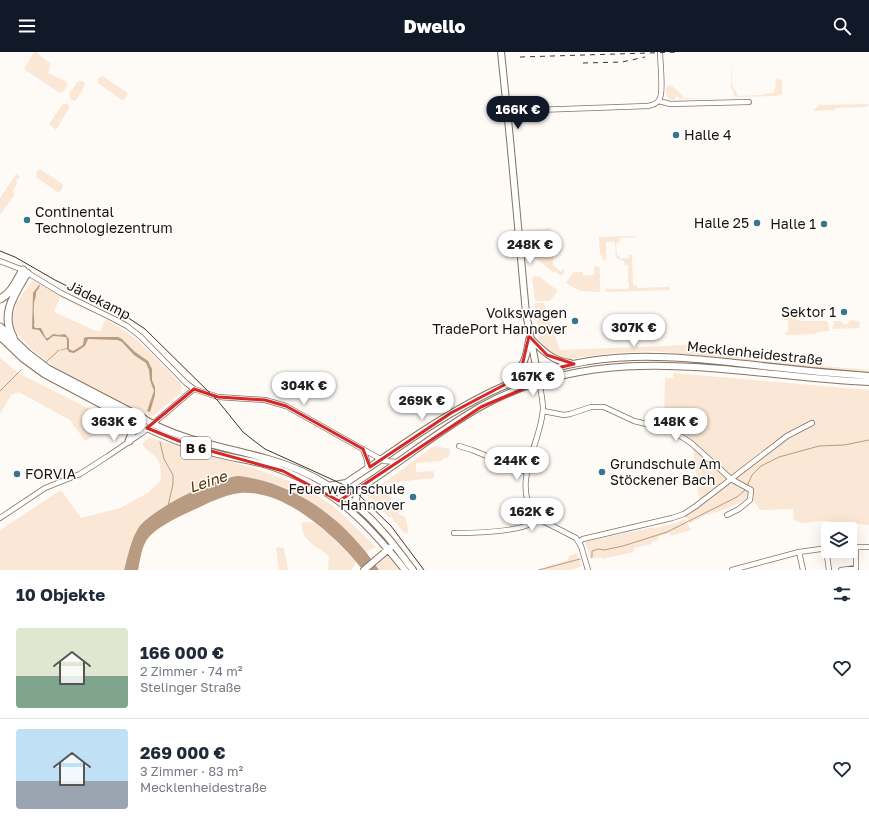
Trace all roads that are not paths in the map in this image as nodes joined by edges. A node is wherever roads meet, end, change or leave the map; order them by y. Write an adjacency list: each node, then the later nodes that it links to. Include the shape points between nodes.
1 (501, 52): 5 (main road)
2 (660, 52): 3 (street)
3 (659, 101): 4 (street, via 670,104); 5 (street, via 648,106)
4 (749, 102)
5 (507, 111): 10 (main road)
6 (0, 261): 7 (street, Jädekamp)
7 (25, 271): 8 (highway, via 11,291); 12 (highway, via 7,315 9,330); 19 (street, Jädekamp, via 61,293 127,326)
8 (0, 299)
9 (0, 327): 12 (highway, B 6)
10 (529, 336): 13 (main road, via 547,354 562,362); 14 (main road); 18 (main road, via 522,366)
11 (2, 339): 21 (highway, B 6, via 45,374)
12 (16, 343): 22 (highway, B 6, via 48,369)
13 (574, 364): 14 (main road, Mecklenheidestraße); 15 (main road, Mecklenheidestraße, via 627,357 682,358)
14 (537, 373): 16 (main road); 18 (main road, Mecklenheidestraße)
15 (869, 376)
16 (539, 382): 17 (main road, Mecklenheidestraße, via 613,367 675,365); 20 (street); 30 (main road, Mecklenheidestraße, via 481,407)
17 (869, 382)
18 (504, 385): 29 (main road, Mecklenheidestraße, via 451,413)
19 (194, 389): 24 (street); 28 (street, Jädekamp, via 218,397 265,400 286,406)
20 (542, 410): 32 (street); 33 (street, via 564,415 592,407 604,407 634,421 671,430 691,443)
21 (125, 417): 22 (highway, B 6); 26 (highway, via 133,429)
22 (142, 422): 24 (main road, B 6); 25 (main road, B 6)
23 (812, 423): 33 (street, via 786,436)
24 (153, 424): 25 (street); 35 (main road, B 6, via 190,438 286,465)
25 (147, 428): 26 (street); 38 (main road, B 6, via 214,453 283,471 314,484)
26 (129, 441): 41 (street, via 80,474 45,488)
27 (459, 446): 32 (street)
28 (363, 449): 29 (street, Jädekamp); 31 (street)
29 (381, 459): 30 (street, Jädekamp); 31 (main road, Mecklenheidestraße)
30 (397, 462): 36 (main road, Mecklenheidestraße)
31 (368, 468): 34 (main road, Mecklenheidestraße)
32 (526, 472): 42 (street, via 528,498 532,513)
33 (731, 479): 40 (street, via 751,490 750,500); 44 (street, via 684,514)
34 (346, 483): 35 (main road); 37 (main road)
35 (328, 486): 37 (main road, B 6)
36 (358, 490): 37 (main road, Mecklenheidestraße); 39 (main road)
37 (343, 495): 38 (main road, Mecklenheidestraße); 39 (main road, B 6)
38 (339, 501): 48 (main road, B 6, via 367,525)
39 (357, 507): 45 (main road, B 6)
40 (727, 515)
41 (0, 518)
42 (538, 519): 43 (street, via 533,524 505,531); 44 (street, via 572,535)
43 (454, 533)
44 (579, 542): 56 (street)
45 (393, 544): 48 (main road); 55 (main road, B 6)
46 (857, 547): 47 (street)
47 (869, 547)
48 (388, 549): 53 (main road); 54 (main road, B 6)
49 (821, 549): 50 (street)
50 (799, 552): 57 (street); 58 (street)
51 (828, 558): 59 (street)
52 (856, 558): 60 (street, via 856,568)
53 (364, 570)
54 (405, 570)
55 (413, 570)
56 (588, 570)
57 (732, 570)
58 (803, 570)
59 (829, 570)
60 (841, 570)

